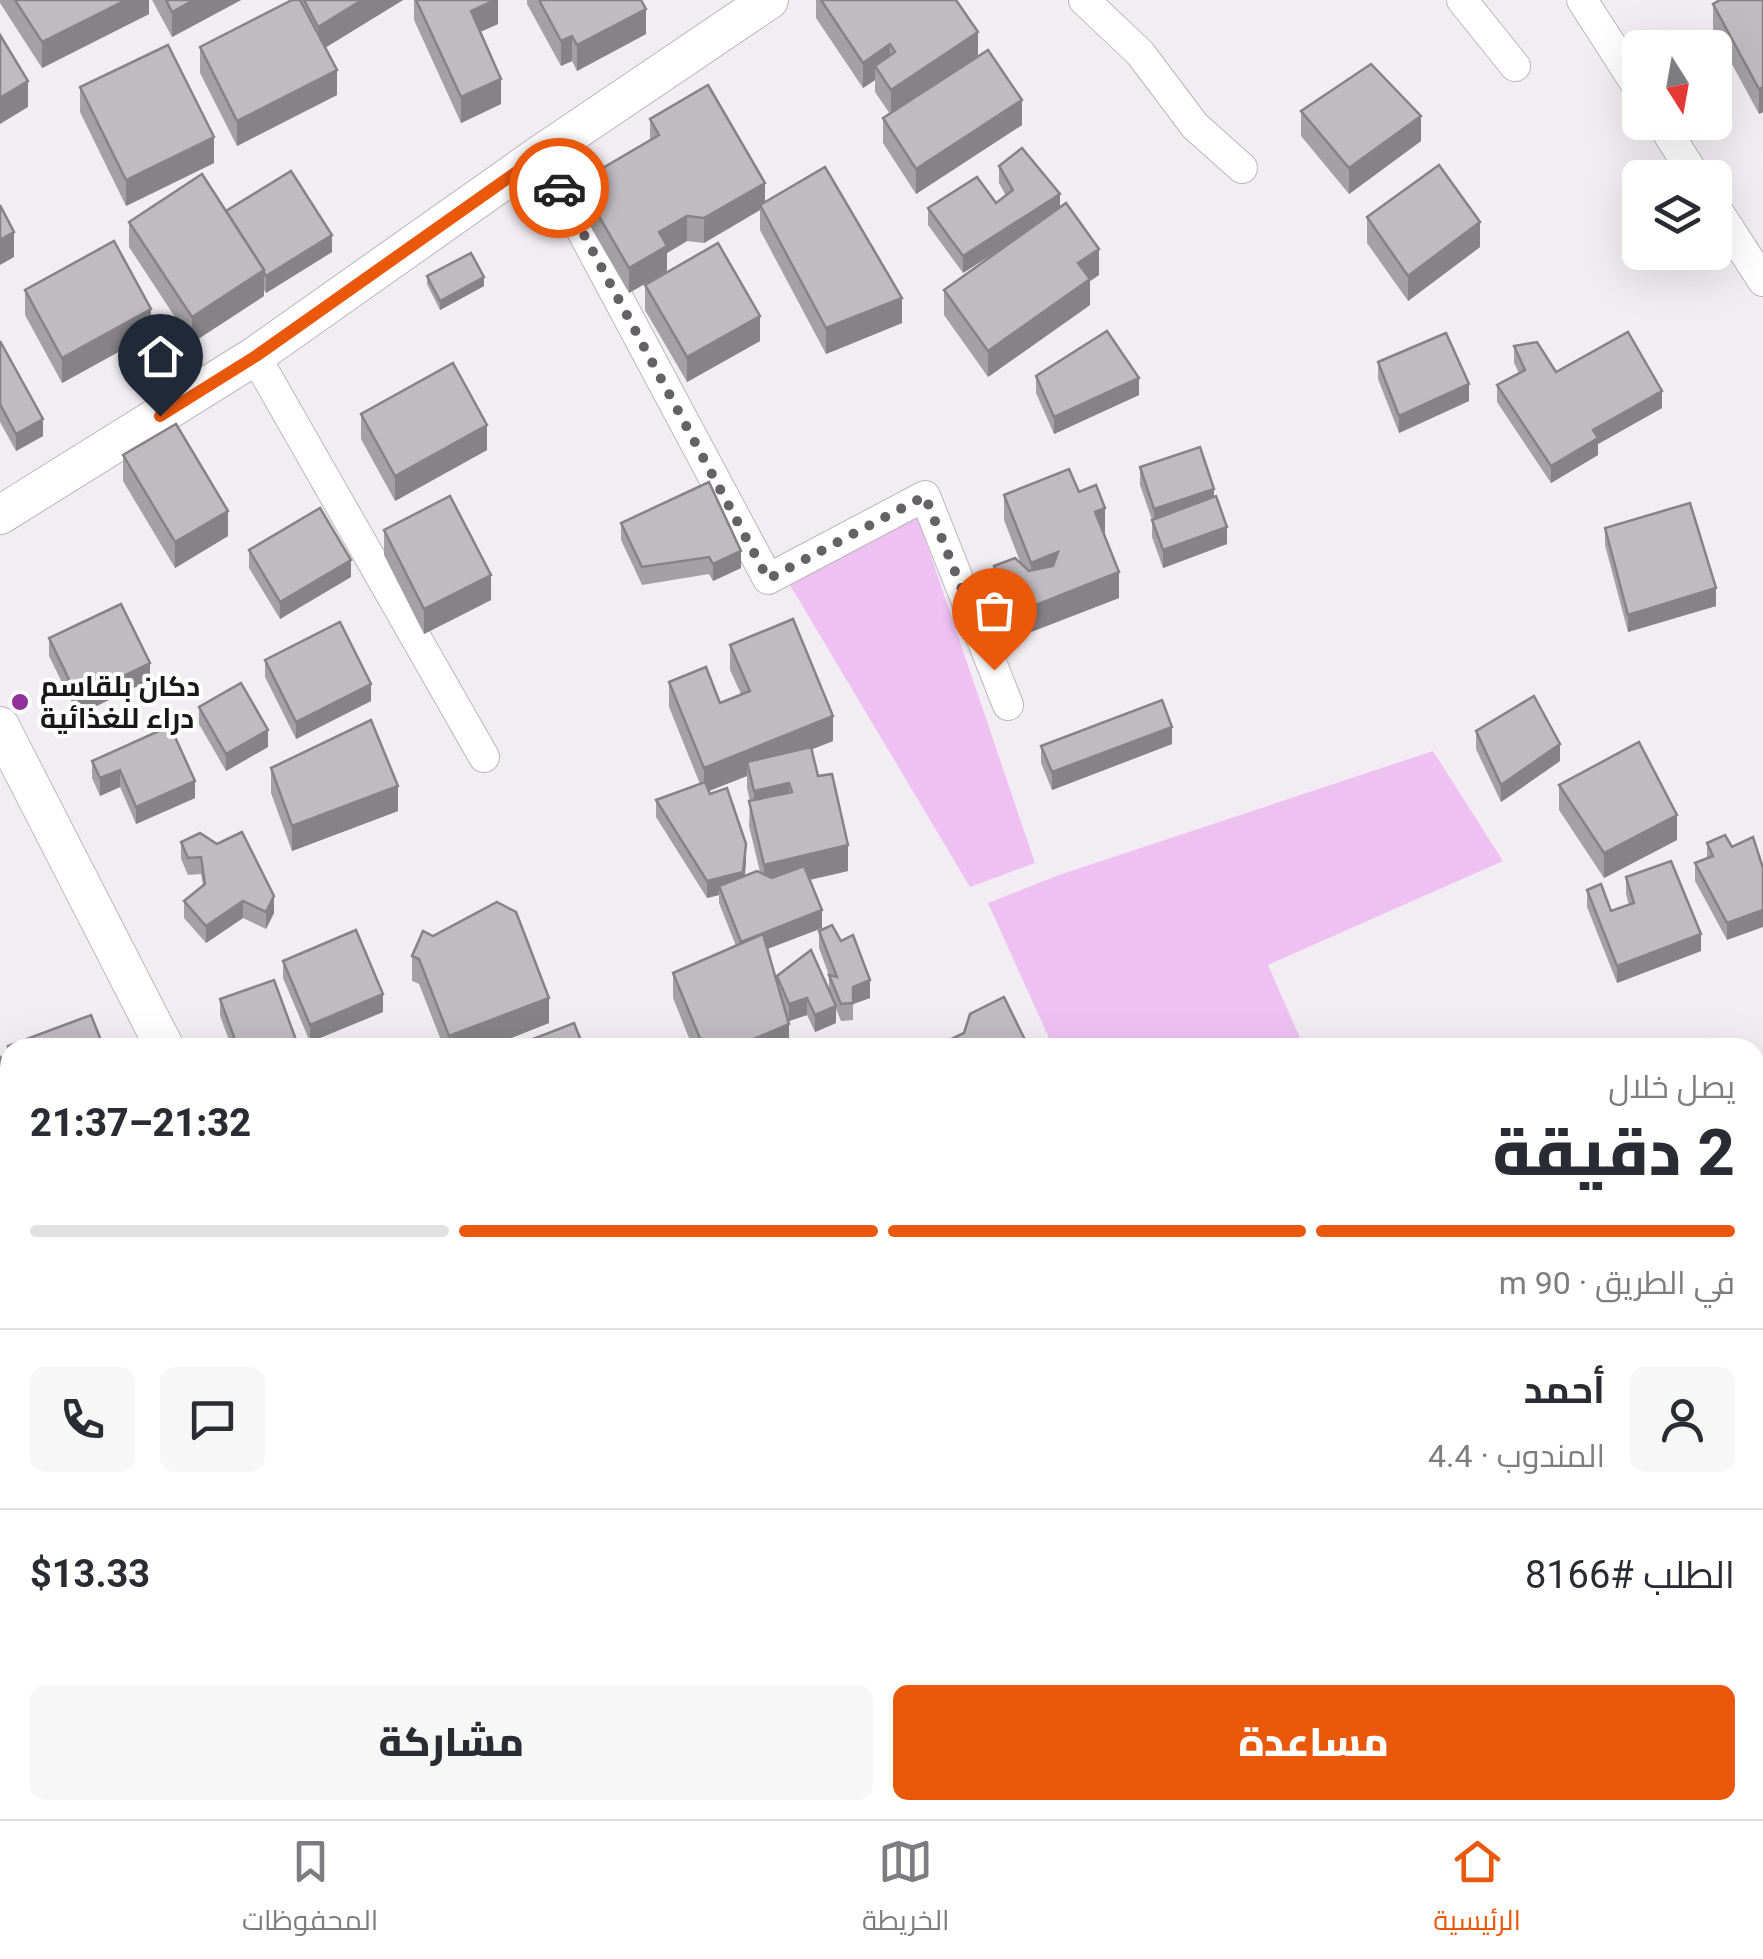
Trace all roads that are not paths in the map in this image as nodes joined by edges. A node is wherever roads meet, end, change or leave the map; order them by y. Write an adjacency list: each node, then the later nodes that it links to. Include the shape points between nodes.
1 (769, 0): 7 (street)
2 (1084, 0): 8 (street, via 1140,53 1195,126)
3 (1462, 0): 6 (street)
4 (1582, 0): 5 (street)
5 (1622, 62)
6 (1515, 66)
7 (542, 154): 11 (street); 13 (street, via 768,579 925,496)
8 (1242, 168)
9 (1732, 233): 10 (street)
10 (1763, 281)
11 (256, 356): 12 (street); 15 (street)
12 (0, 515)
13 (1008, 705)
14 (0, 726): 16 (street)
15 (484, 757)
16 (160, 1038)

